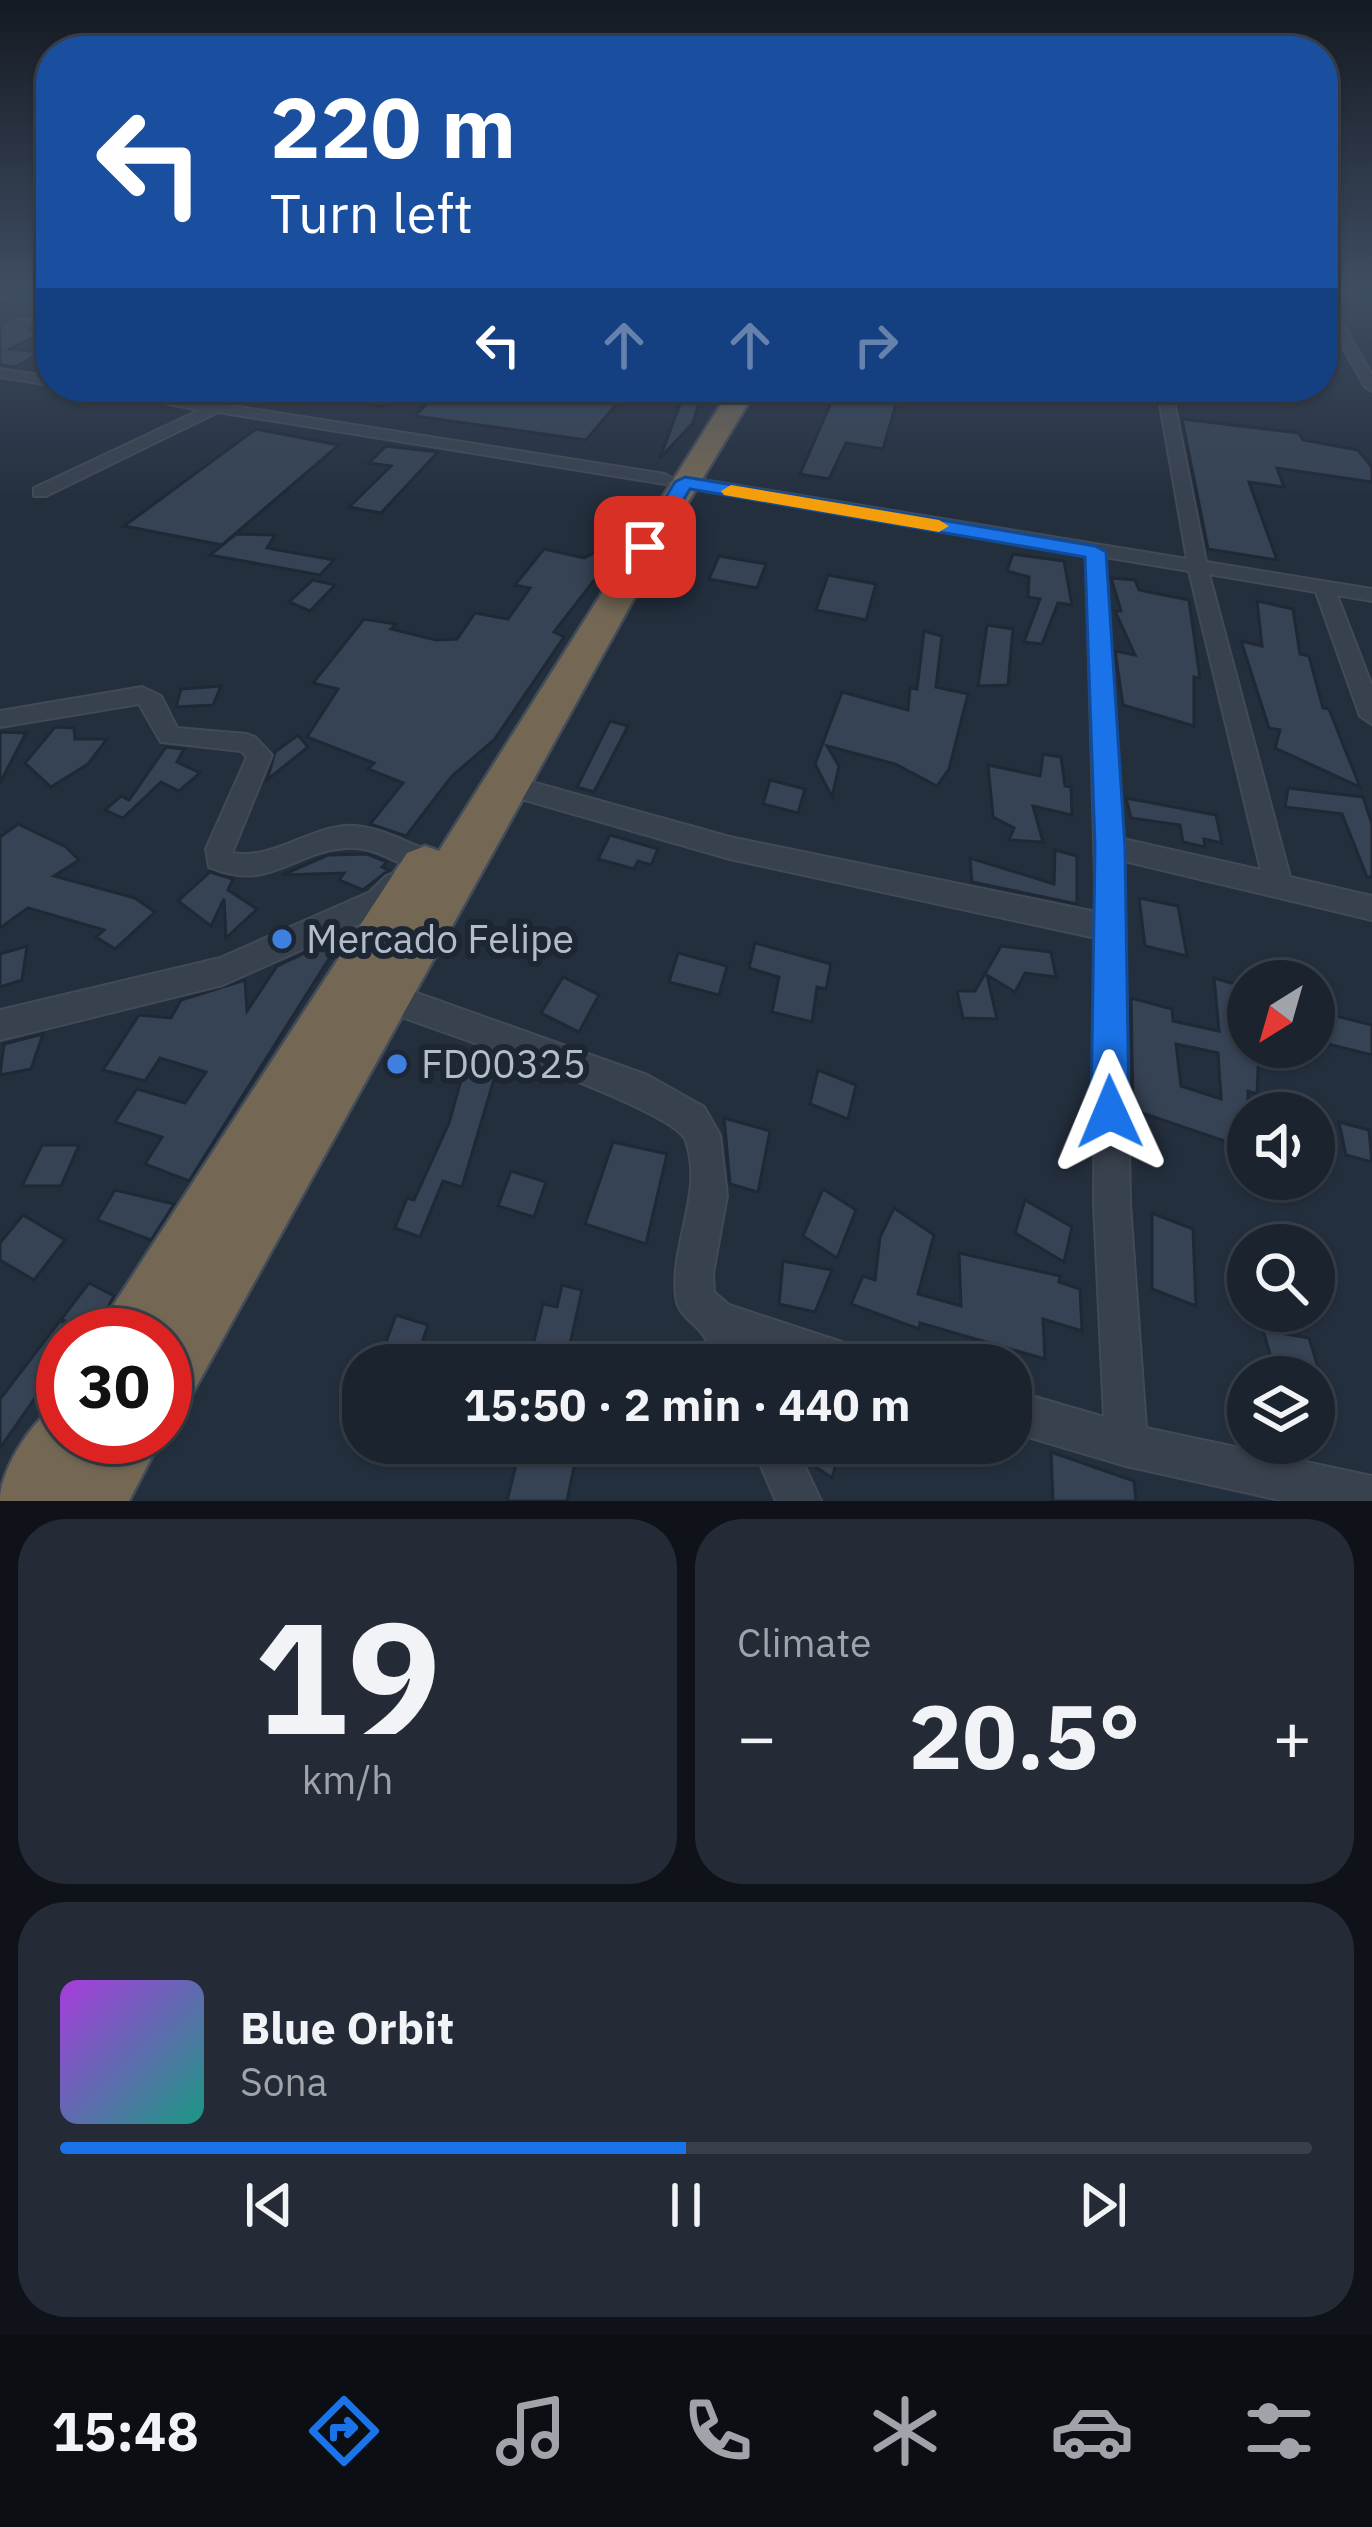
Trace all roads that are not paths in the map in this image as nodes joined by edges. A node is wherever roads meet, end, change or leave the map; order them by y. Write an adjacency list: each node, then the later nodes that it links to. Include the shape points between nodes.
1 (1357, 361): 4 (street)
2 (0, 373): 3 (street)
3 (36, 379)
4 (1372, 387)
5 (178, 402): 9 (street)
6 (715, 402): 10 (highway)
7 (734, 402): 10 (highway)
8 (1167, 402): 13 (street)
9 (215, 408): 10 (street); 11 (street)
10 (675, 481): 12 (street); 18 (highway); 20 (highway)
11 (40, 492)
12 (1095, 552): 13 (street); 19 (street)
13 (1198, 568): 14 (street); 21 (street)
14 (1324, 588): 15 (street); 16 (street)
15 (1372, 595)
16 (1372, 716)
17 (0, 719): 20 (street, via 142,695 165,734 247,743 260,755 219,859 259,866 347,837 389,844)
18 (507, 785): 23 (street, via 730,848); 24 (highway)
19 (1110, 847): 21 (street); 23 (street)
20 (422, 861): 25 (street, via 380,901 223,970); 26 (highway)
21 (1279, 886): 22 (street)
22 (1372, 908)
23 (1106, 927): 32 (street)
24 (386, 998): 27 (street, via 646,1092 692,1119 703,1135 709,1196 695,1301); 28 (highway)
25 (0, 1025)
26 (153, 1308)
27 (718, 1321): 29 (street); 30 (street)
28 (192, 1322)
29 (728, 1344)
30 (790, 1344)
31 (1032, 1417): 32 (street)
32 (1126, 1445): 36 (street)
33 (59, 1464): 37 (highway)
34 (106, 1464): 38 (highway)
35 (782, 1464): 39 (street)
36 (1372, 1498)
37 (36, 1501)
38 (83, 1501)
39 (799, 1501)

